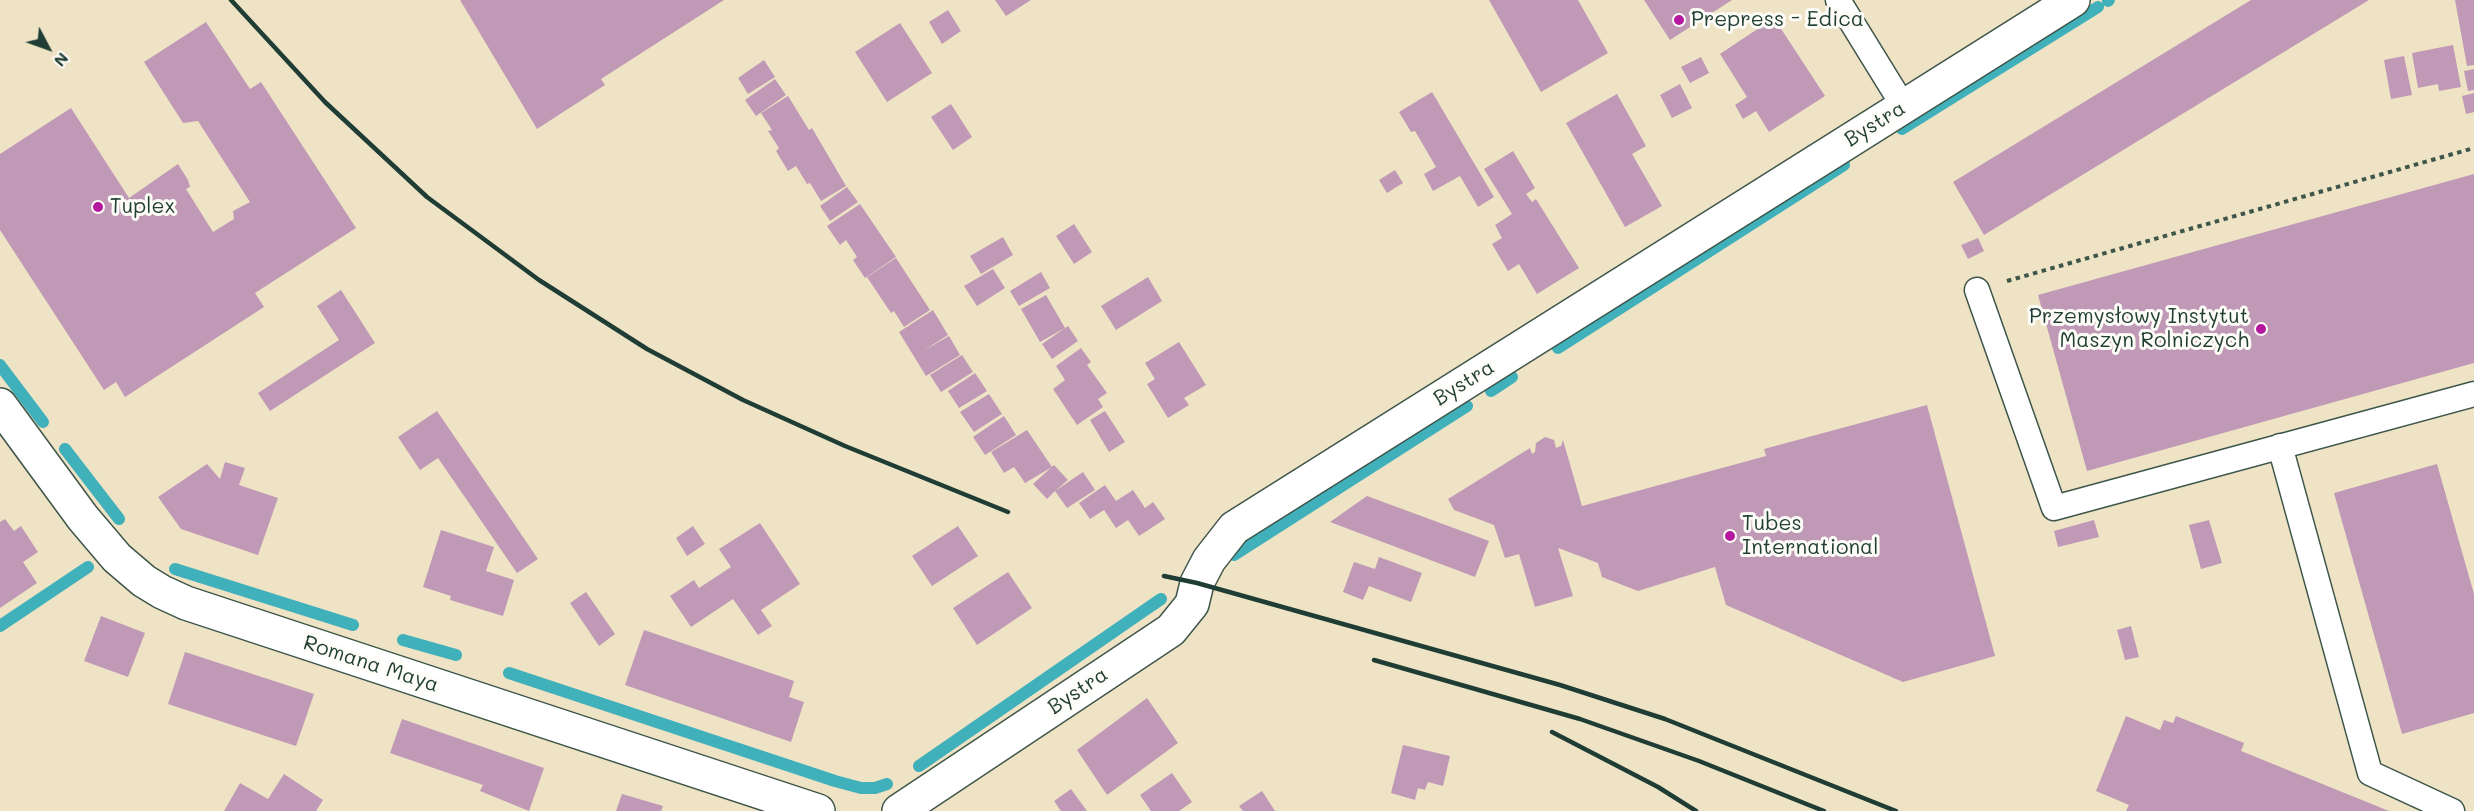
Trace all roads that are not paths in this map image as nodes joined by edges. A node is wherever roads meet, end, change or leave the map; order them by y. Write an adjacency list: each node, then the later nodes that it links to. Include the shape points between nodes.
1 (1839, 0): 3 (lane)
2 (2073, 0): 3 (street, Bystra)
3 (1904, 107): 9 (street, Bystra, via 1234,528 1209,560 1192,604 1171,630)
4 (1977, 290): 7 (lane, via 2054,508)
5 (2473, 398): 7 (lane)
6 (0, 405): 8 (street, Romana Maya, via 117,558 162,592)
7 (2280, 446): 10 (lane, via 2370,773)
8 (818, 811)
9 (899, 811)
10 (2451, 811)

